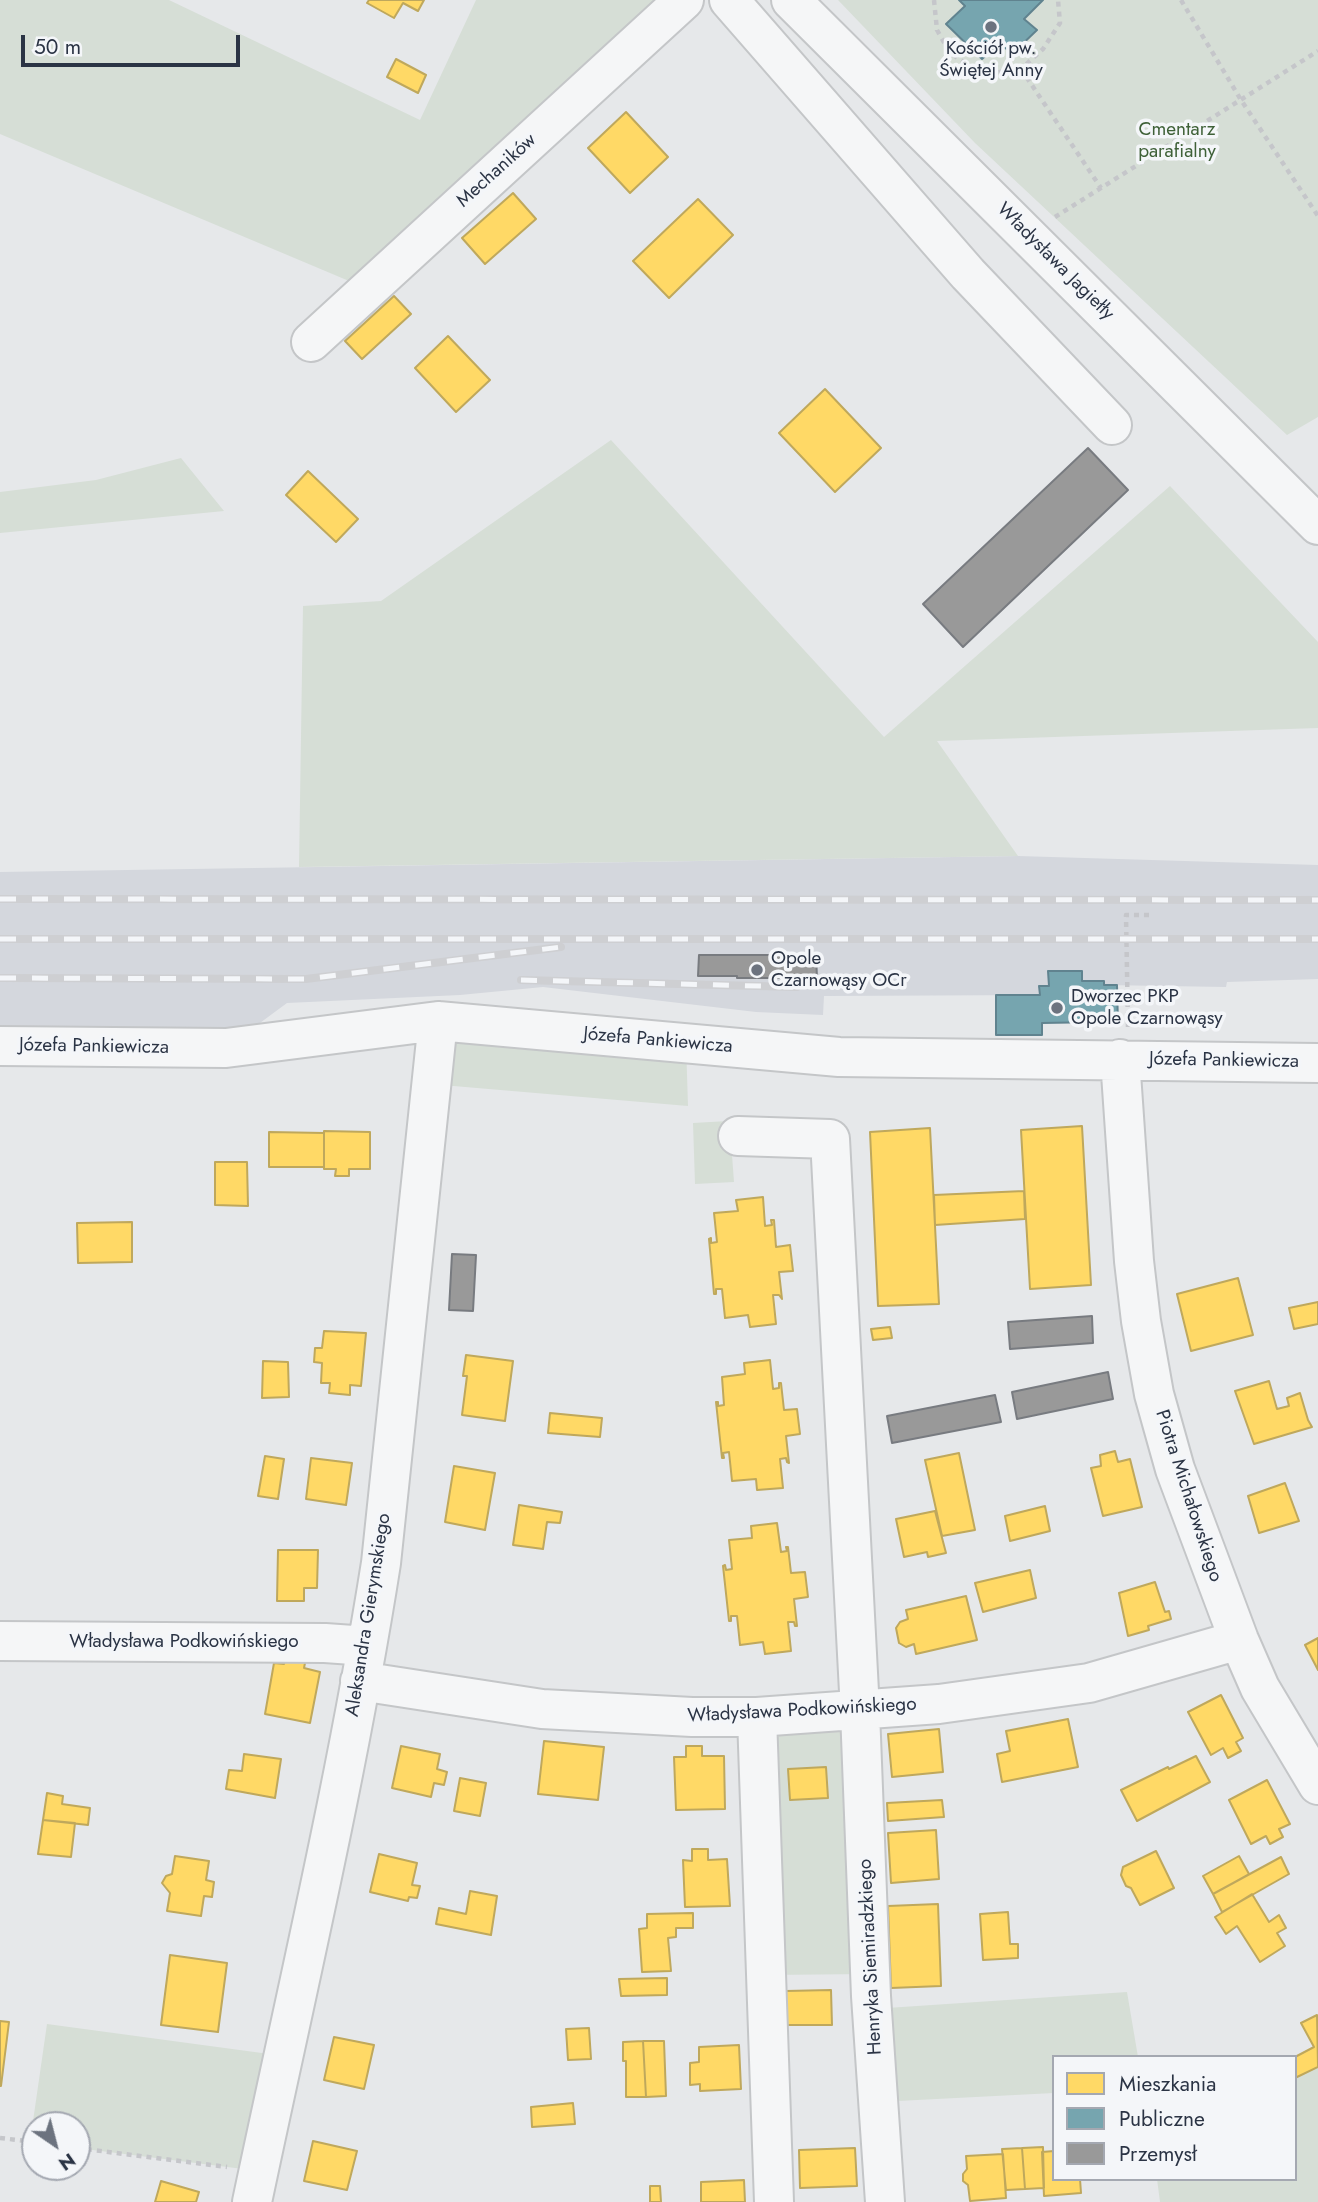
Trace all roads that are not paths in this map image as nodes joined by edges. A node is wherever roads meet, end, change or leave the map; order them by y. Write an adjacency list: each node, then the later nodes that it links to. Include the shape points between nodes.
1 (684, 0): 4 (street, Mechaników)
2 (729, 0): 5 (street, via 968,274)
3 (791, 0): 6 (street, Władysława Jagiełły)
4 (311, 342)
5 (1112, 425)
6 (1318, 525)
7 (438, 1021): 8 (street, Józefa Pankiewicza, via 226,1048); 9 (street, Józefa Pankiewicza, via 839,1057); 14 (street, Aleksandra Gierymskiego, via 383,1546)
8 (0, 1046)
9 (1120, 1059): 10 (street, Józefa Pankiewicza); 12 (street, Piotra Michałowskiego, via 1134,1261 1154,1394 1175,1469)
10 (1318, 1063)
11 (738, 1136): 15 (street, Henryka Siemiradzkiego, via 830,1139)
12 (1239, 1640): 15 (street, Władysława Podkowińskiego, via 1089,1684); 17 (street, Piotra Michałowskiego, via 1260,1688)
13 (0, 1641): 14 (street, Władysława Podkowińskiego, via 325,1643)
14 (364, 1663): 16 (street, Władysława Podkowińskiego, via 542,1709); 18 (street, Aleksandra Gierymskiego, via 325,1870)
15 (860, 1711): 16 (street, Władysława Podkowińskiego); 20 (street, Henryka Siemiradzkiego, via 871,1996)
16 (757, 1717): 19 (street)
17 (1318, 1784)
18 (256, 2187)
19 (774, 2202)
20 (885, 2202)

